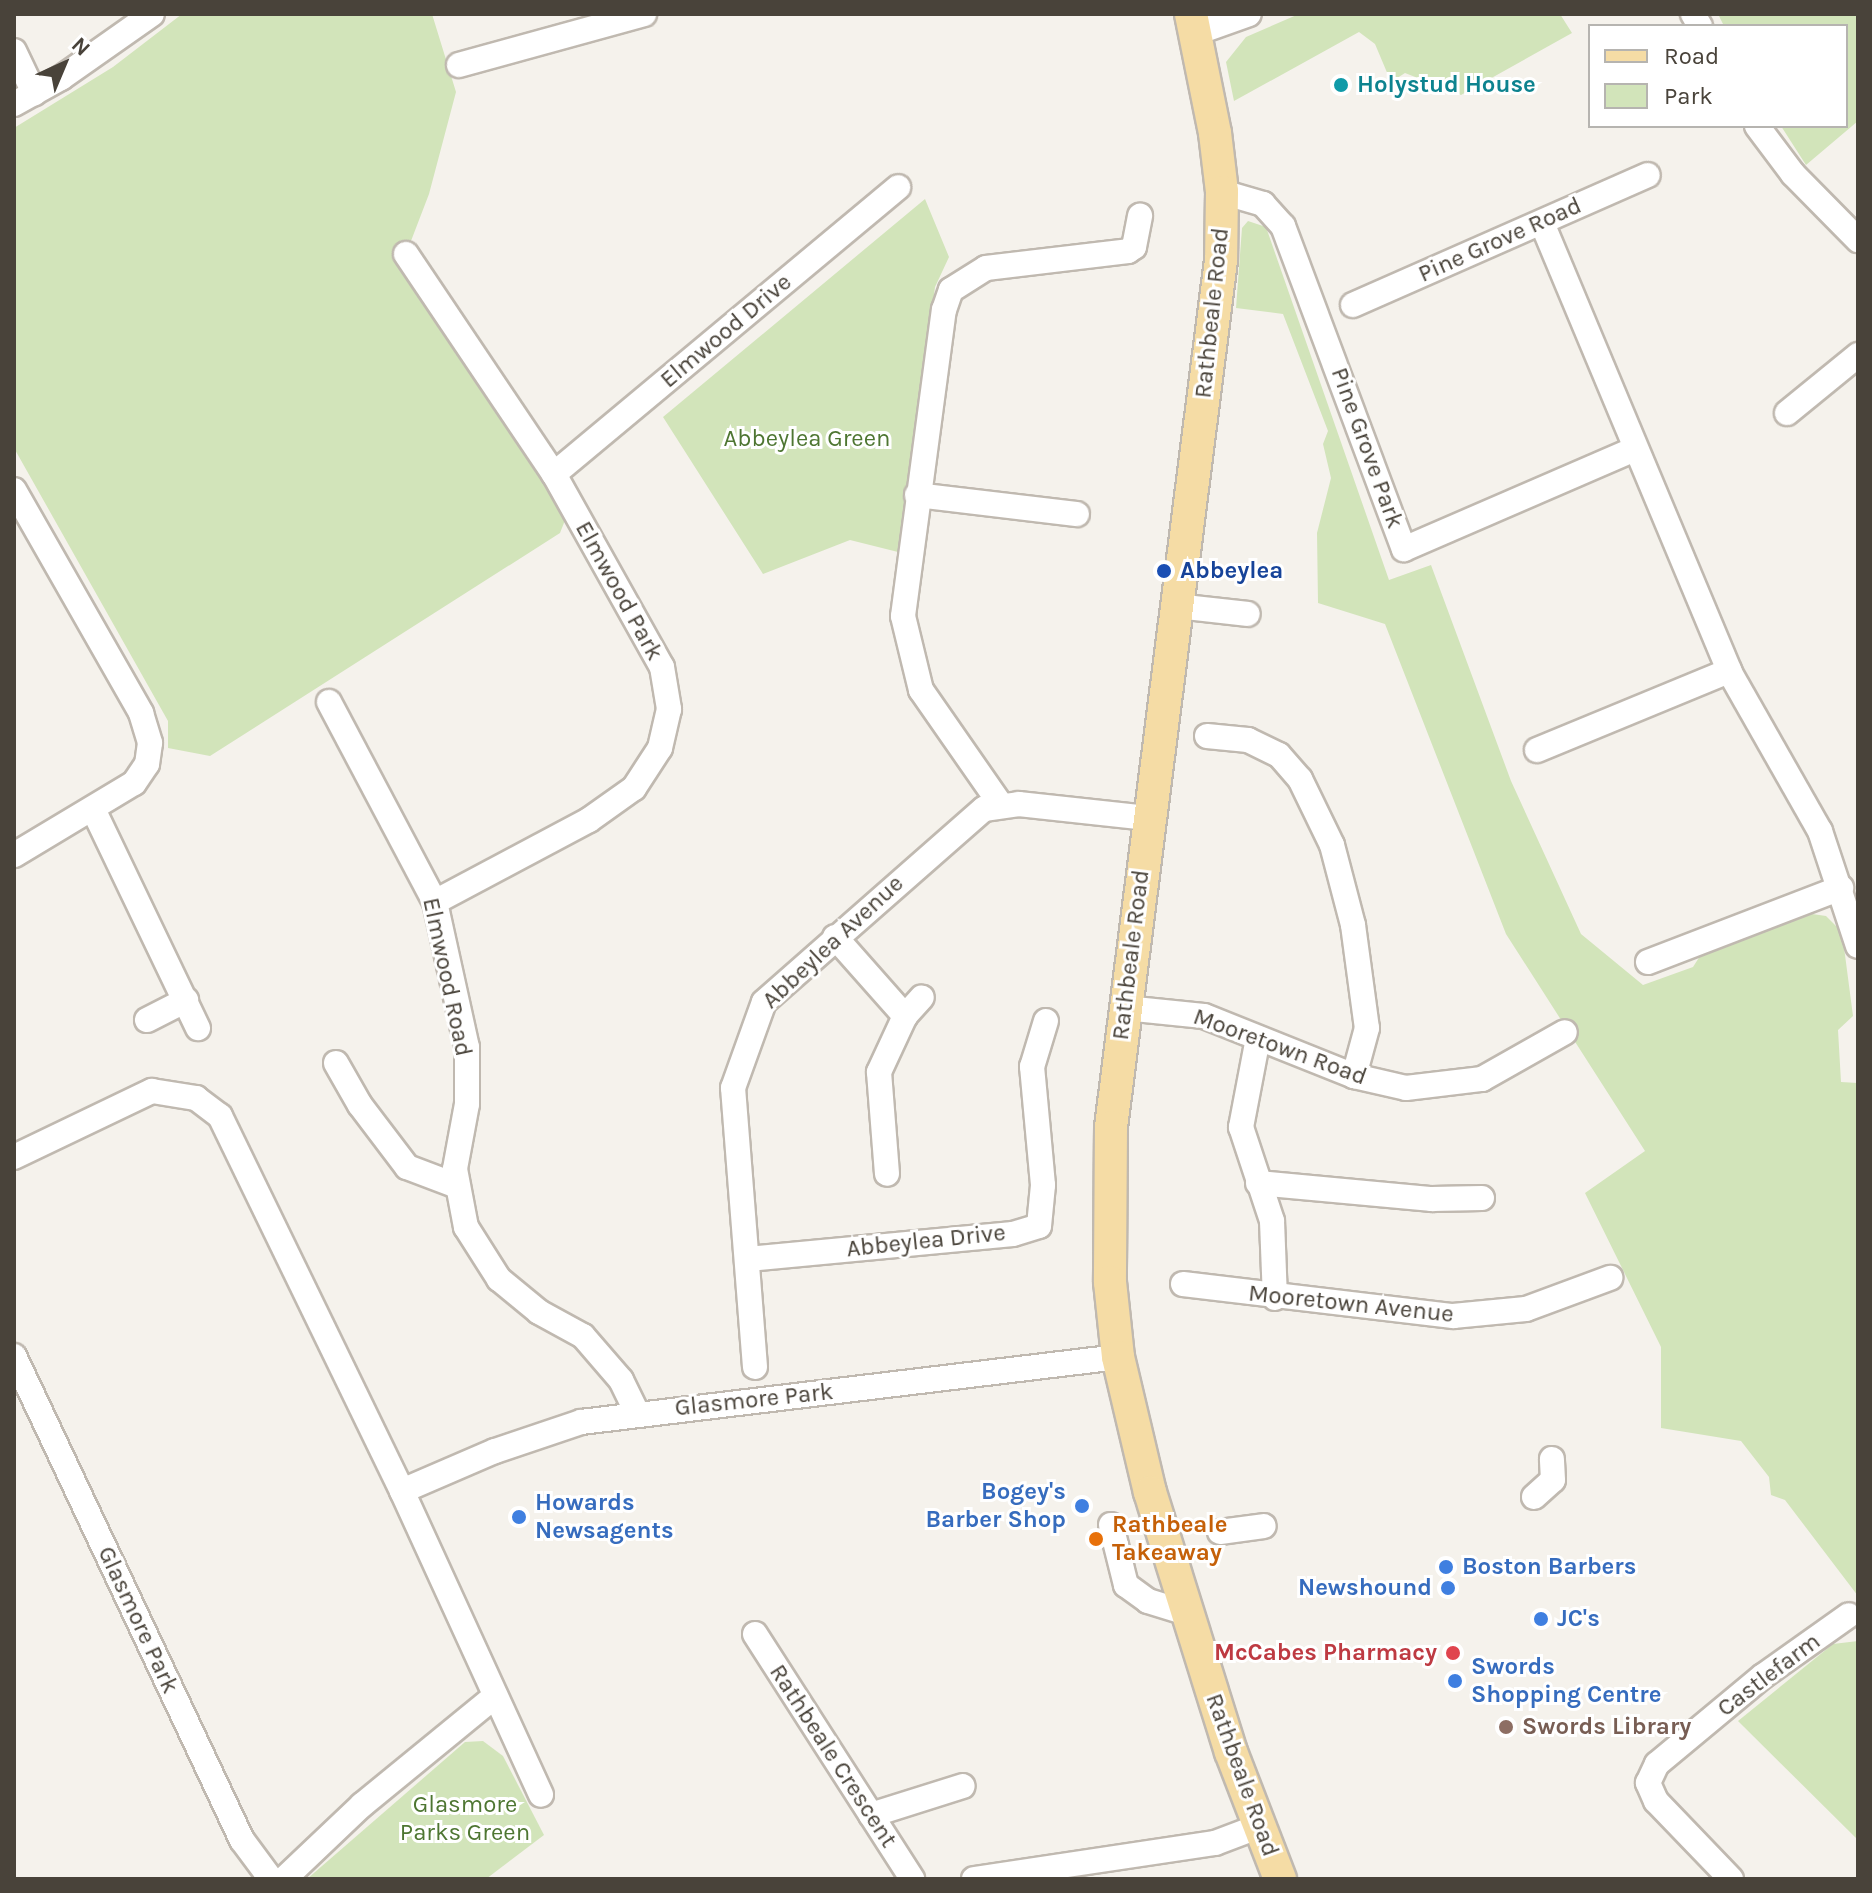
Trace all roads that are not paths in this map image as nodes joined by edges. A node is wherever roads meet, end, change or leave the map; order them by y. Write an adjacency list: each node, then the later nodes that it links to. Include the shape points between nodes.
1 (152, 14): 7 (street)
2 (644, 14): 6 (street)
3 (1249, 14): 4 (street)
4 (1194, 24): 11 (main road, Rathbeale Road)
5 (14, 51): 7 (street)
6 (459, 65)
7 (24, 99)
8 (1758, 128): 14 (street, via 1793,174)
9 (1648, 175): 13 (street, Pine Grove Road)
10 (898, 187): 20 (street, Elmwood Drive)
11 (1222, 192): 19 (street, Pine Grove Park, via 1263,204 1283,226 1404,549); 24 (main road, Rathbeale Road, via 1221,260)
12 (1140, 216): 22 (street, via 1134,247 1128,251 986,268 951,290)
13 (1542, 223): 16 (street, Pine Grove Road); 19 (street)
14 (1858, 240)
15 (406, 254): 20 (street, Elmwood Park)
16 (1353, 305)
17 (1858, 355): 18 (street)
18 (1787, 413)
19 (1633, 450): 26 (street)
20 (554, 474): 35 (street, Elmwood Park, via 662,667 669,709 660,748 634,788 589,820)
21 (14, 490): 31 (street, via 141,713 150,743 147,764 134,783)
22 (917, 495): 23 (street); 30 (street, via 903,616 921,690)
23 (1077, 514)
24 (1176, 606): 25 (street); 32 (main road, Rathbeale Road)
25 (1248, 614)
26 (1729, 671): 29 (street); 34 (street, via 1786,762)
27 (329, 702): 35 (street, Elmwood Road)
28 (1207, 736): 49 (street, via 1248,740 1279,755 1300,779 1332,845 1353,925 1367,1028)
29 (1537, 750)
30 (1001, 805): 32 (street); 36 (street, Abbeylea Avenue, via 962,824)
31 (93, 809): 33 (street); 40 (street)
32 (1147, 818): 41 (main road, Rathbeale Road)
33 (14, 855)
34 (1841, 888): 37 (street); 38 (street)
35 (435, 902): 53 (street, Elmwood Road, via 467,1047 467,1104 455,1169)
36 (835, 937): 42 (street); 55 (street, Abbeylea Avenue, via 764,1002 742,1054 733,1088)
37 (1858, 946)
38 (1648, 962)
39 (922, 997): 42 (street)
40 (186, 1000): 43 (street); 45 (street)
41 (1125, 1008): 47 (street, Mooretown Road, via 1204,1016); 60 (main road, Rathbeale Road, via 1109,1194)
42 (905, 1016): 51 (street, via 879,1072)
43 (147, 1020)
44 (1046, 1021): 55 (street, Abbeylea Drive, via 1032,1067 1043,1185 1039,1226 1013,1234)
45 (198, 1028)
46 (1565, 1032): 49 (street, Mooretown Road, via 1516,1064 1451,1086 1406,1088)
47 (1258, 1038): 49 (street, Mooretown Road); 52 (street, via 1241,1127)
48 (336, 1063): 53 (street, via 407,1167)
49 (1354, 1076)
50 (14, 1157): 64 (street, via 152,1091 209,1104 229,1129)
51 (887, 1174)
52 (1258, 1183): 54 (street, via 1432,1199); 58 (street, via 1272,1221)
53 (457, 1186): 62 (street, Elmwood Road, via 466,1227 499,1279 539,1312 583,1336 621,1380)
54 (1482, 1198)
55 (748, 1259): 61 (street, Abbeylea Avenue)
56 (1610, 1278): 58 (street, Mooretown Avenue, via 1526,1309 1453,1316)
57 (1183, 1284): 58 (street, Mooretown Avenue)
58 (1275, 1298)
59 (14, 1356): 77 (street, Glasmore Park, via 242,1840)
60 (1118, 1357): 62 (street, Glasmore Park); 69 (main road, Rathbeale Road)
61 (755, 1367)
62 (637, 1413): 64 (street, Glasmore Park, via 581,1422)
63 (1552, 1459): 65 (street, via 1553,1480)
64 (402, 1491): 72 (street)
65 (1534, 1497)
66 (1111, 1525): 69 (street, via 1126,1585 1148,1601)
67 (1264, 1526): 68 (street)
68 (1220, 1532)
69 (1185, 1612): 76 (main road, Rathbeale Road)
70 (1849, 1615): 82 (street, Castlefarm, via 1763,1676 1669,1754 1648,1783 1656,1801)
71 (755, 1634): 75 (street, Rathbeale Crescent)
72 (495, 1696): 74 (street); 78 (street, via 362,1805)
73 (963, 1786): 75 (street)
74 (541, 1795)
75 (871, 1815): 79 (street, Rathbeale Crescent)
76 (1260, 1826): 80 (street, via 1215,1843); 81 (main road, Rathbeale Road)
77 (271, 1879)
78 (284, 1879)
79 (912, 1879)
80 (974, 1879)
81 (1280, 1879)
82 (1731, 1879)

